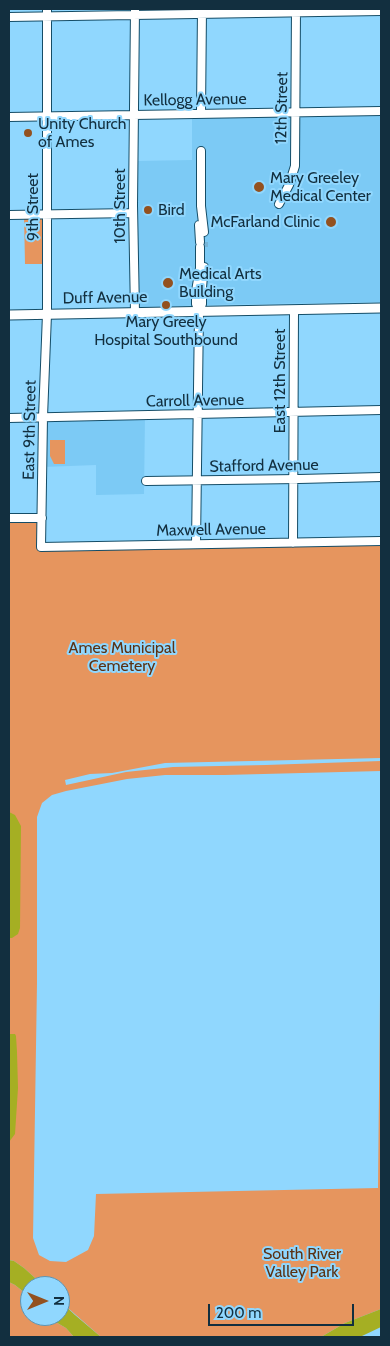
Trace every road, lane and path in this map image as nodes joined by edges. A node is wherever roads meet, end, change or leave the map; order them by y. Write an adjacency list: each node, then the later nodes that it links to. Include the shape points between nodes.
1 (296, 11): 2 (street); 4 (street); 8 (street, 12th Street)
2 (381, 11)
3 (135, 12): 4 (street); 5 (street); 10 (street, 10th Street)
4 (202, 12): 9 (street)
5 (48, 13): 6 (street); 11 (street, 9th Street)
6 (9, 17)
7 (381, 110): 8 (street, Kellogg Avenue)
8 (295, 112): 9 (street, Kellogg Avenue); 14 (street, 12th Street, via 294,166 290,185)
9 (201, 113): 10 (street, Kellogg Avenue)
10 (134, 115): 11 (street, Kellogg Avenue); 15 (street, 10th Street)
11 (47, 116): 12 (street, Kellogg Avenue); 16 (street, 9th Street)
12 (9, 117)
13 (201, 151): 20 (street, via 199,217 204,268)
14 (279, 204)
15 (133, 213): 16 (street); 21 (street, 10th Street)
16 (47, 214): 17 (street); 22 (street, 9th Street)
17 (9, 215)
18 (381, 308): 19 (main road, Duff Avenue)
19 (294, 310): 20 (main road, Duff Avenue); 25 (street, East 12th Street)
20 (199, 312): 21 (main road, Duff Avenue); 26 (street)
21 (135, 313): 22 (main road, Duff Avenue)
22 (47, 314): 23 (main road, Duff Avenue); 27 (street, East 9th Street)
23 (9, 315)
24 (381, 410): 25 (street, Carroll Avenue)
25 (294, 412): 26 (street, Carroll Avenue); 30 (street, East 12th Street)
26 (198, 415): 27 (street, Carroll Avenue); 31 (street)
27 (43, 417): 28 (street, Carroll Avenue); 34 (street, East 9th Street)
28 (9, 418)
29 (381, 477): 30 (street, Stafford Avenue)
30 (294, 479): 31 (street, Stafford Avenue); 36 (street, East 12th Street)
31 (197, 480): 32 (street, Stafford Avenue); 37 (street)
32 (146, 481)
33 (9, 518): 34 (street)
34 (42, 518): 38 (street, East 9th Street)
35 (381, 541): 36 (street, Maxwell Avenue)
36 (293, 543): 37 (street, Maxwell Avenue)
37 (196, 544): 38 (street, Maxwell Avenue)
38 (41, 547)

